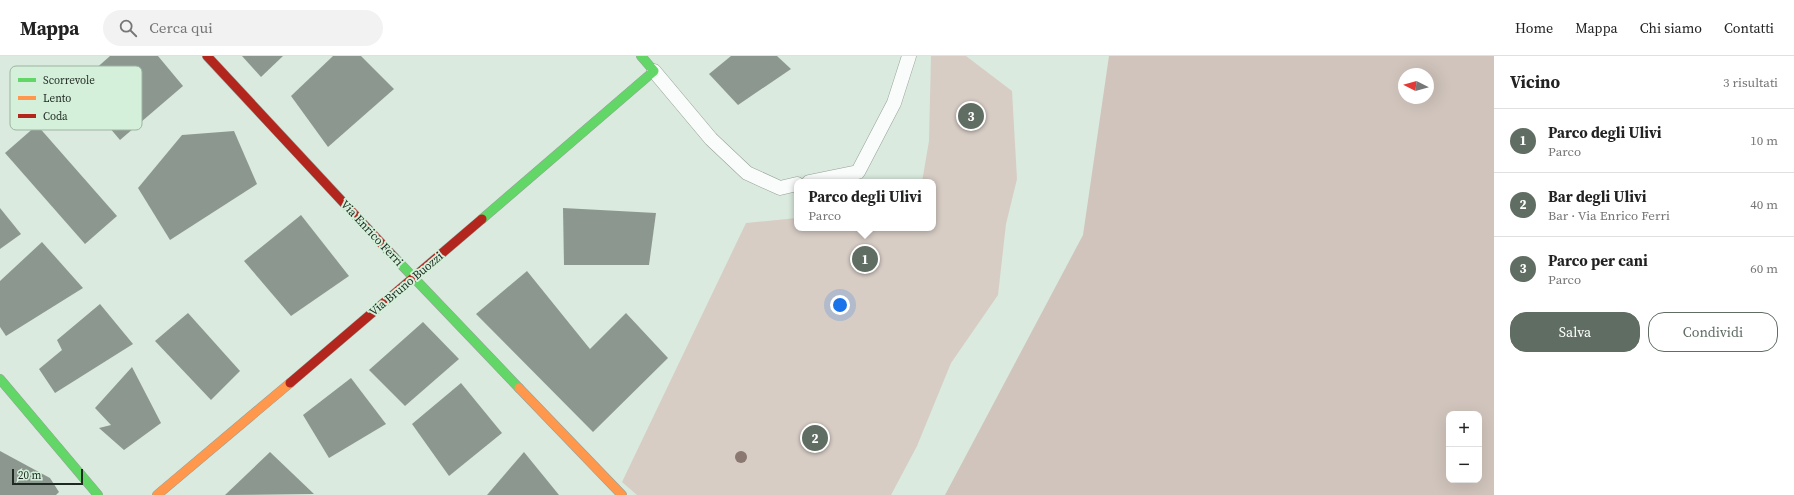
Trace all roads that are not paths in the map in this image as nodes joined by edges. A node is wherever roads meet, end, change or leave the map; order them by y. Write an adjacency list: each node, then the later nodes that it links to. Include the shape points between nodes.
1 (206, 56): 7 (street, Via Enrico Ferri)
2 (642, 56): 4 (street)
3 (909, 56): 5 (lane, via 894,103 858,172)
4 (654, 71): 6 (lane, via 711,139 747,174 780,188); 7 (street, Via Bruno Buozzi)
5 (824, 179)
6 (794, 185)
7 (414, 278): 10 (street, Via Bruno Buozzi); 11 (street, Via Enrico Ferri)
8 (0, 379): 9 (street)
9 (98, 495)
10 (157, 495)
11 (622, 495)

